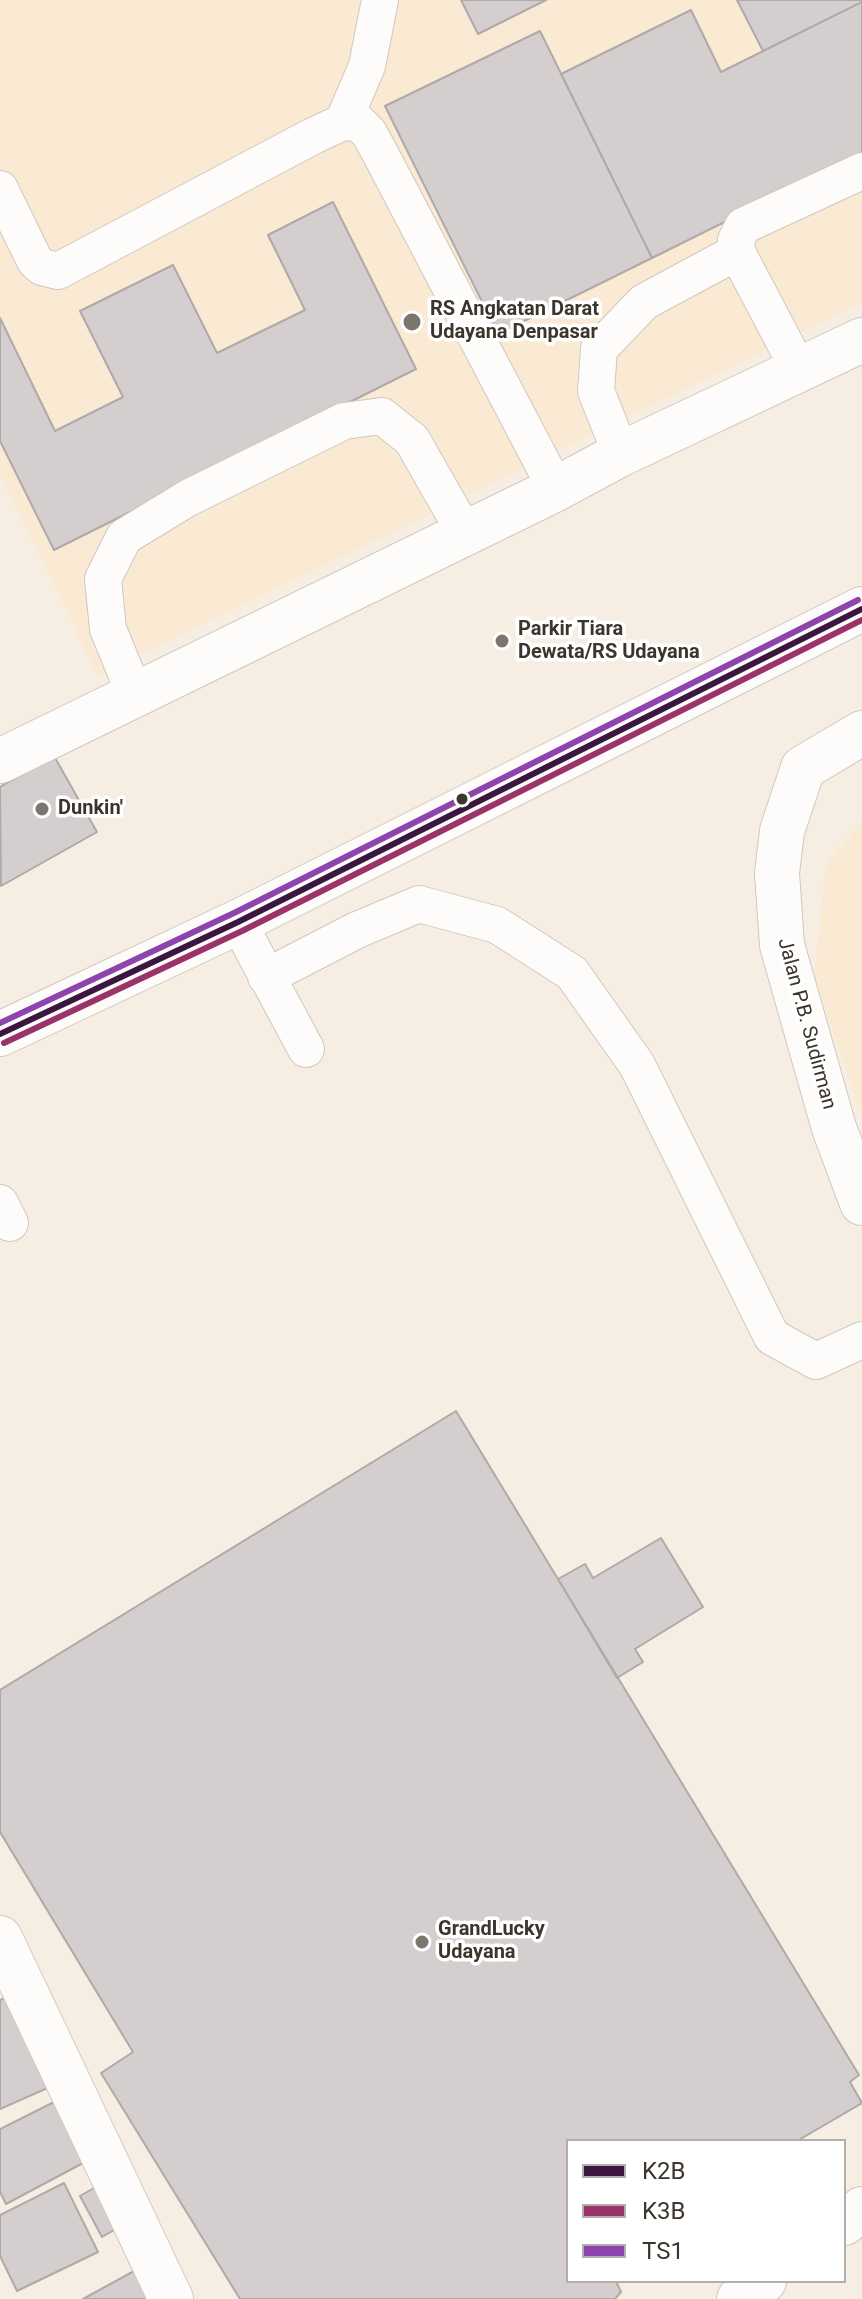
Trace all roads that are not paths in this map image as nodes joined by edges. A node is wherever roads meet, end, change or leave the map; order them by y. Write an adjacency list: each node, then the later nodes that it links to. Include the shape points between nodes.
1 (380, 0): 2 (lane, via 367,66)
2 (343, 122): 4 (lane, via 58,271 35,261); 9 (lane, via 359,123 369,133)
3 (862, 171): 5 (lane, via 743,226)
4 (0, 189)
5 (737, 252): 7 (lane); 8 (lane, via 644,302 599,349 596,391)
6 (862, 340): 7 (main road)
7 (799, 370): 8 (main road)
8 (621, 454): 9 (main road)
9 (556, 489): 10 (main road)
10 (465, 533): 12 (main road); 12 (lane, via 412,440 382,416 344,421 188,498 124,537 103,579 108,629)
11 (862, 609): 15 (main road)
12 (135, 695): 14 (main road)
13 (862, 733): 19 (main road, Jalan P.B. Sudirman, via 803,768 782,831 777,873 782,945 834,1128)
14 (0, 761)
15 (238, 922): 16 (lane); 17 (main road)
16 (266, 977): 18 (lane); 20 (lane, via 419,904 497,925 572,973 637,1065 772,1337 816,1361)
17 (0, 1034)
18 (306, 1049)
19 (862, 1203)
20 (862, 1340)
21 (0, 1938): 25 (main road)
22 (862, 2209): 23 (main road)
23 (846, 2221)
24 (761, 2283): 26 (main road)
25 (171, 2299)
26 (739, 2299)

